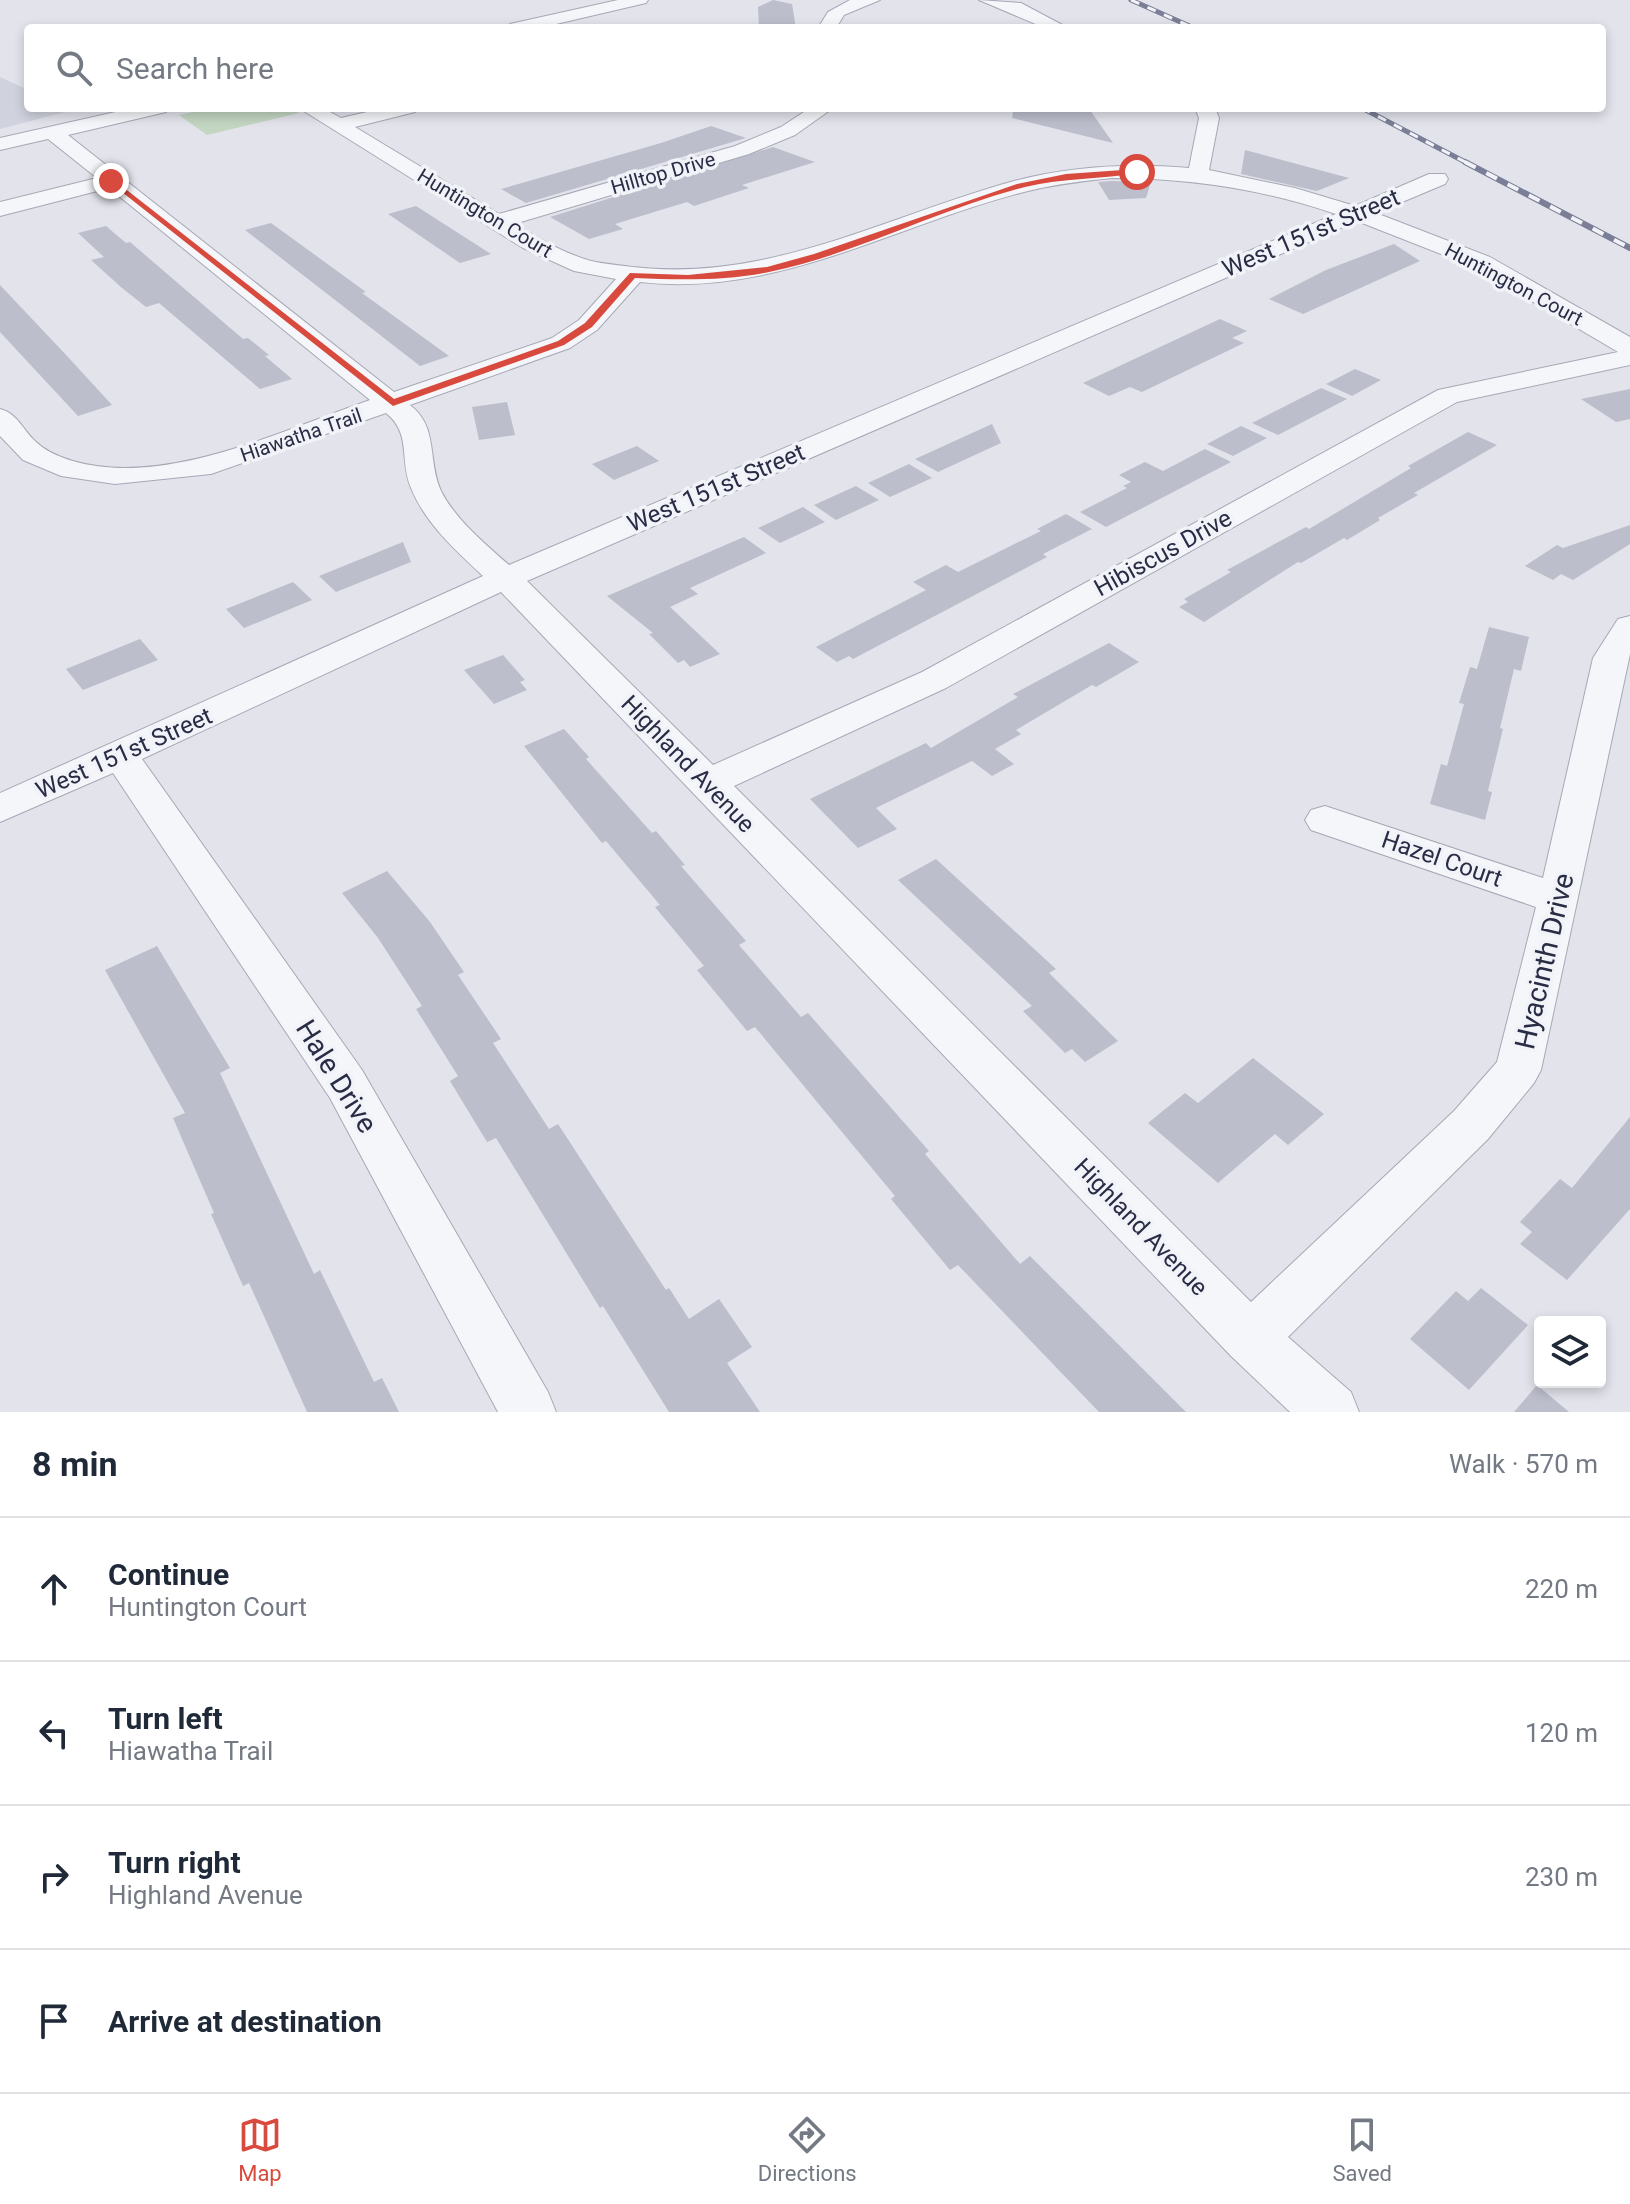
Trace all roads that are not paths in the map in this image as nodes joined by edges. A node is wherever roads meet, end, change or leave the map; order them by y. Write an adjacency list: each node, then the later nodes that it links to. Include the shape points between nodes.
1 (640, 0): 4 (street)
2 (872, 0): 7 (street, via 843,8)
3 (987, 0): 8 (street)
4 (575, 15): 5 (street); 6 (street)
5 (534, 24)
6 (597, 24)
7 (829, 24)
8 (1051, 24)
9 (141, 112): 15 (street)
10 (316, 112): 14 (street, Huntington Court)
11 (392, 112): 14 (street)
12 (817, 112): 22 (street, Hilltop Drive, via 742,150)
13 (1207, 112): 17 (street)
14 (338, 125): 22 (street, Huntington Court)
15 (52, 132): 16 (street); 19 (street, Highland Avenue)
16 (0, 144)
17 (1198, 175): 21 (street, Huntington Court, via 1282,189); 23 (street, Huntington Court, via 1066,176 1008,190 768,270 688,277)
18 (1437, 179): 21 (street, West 151st Street)
19 (111, 181): 20 (street); 26 (street, Highland Avenue)
20 (0, 209)
21 (1357, 213): 24 (street, Huntington Court, via 1485,264); 28 (street, West 151st Street)
22 (496, 222): 23 (street, Huntington Court, via 566,260)
23 (633, 275): 26 (street, Hiawatha Trail, via 588,325 561,343)
24 (1630, 348)
25 (1630, 357): 31 (street, Hibiscus Drive, via 1448,396 934,680)
26 (393, 403): 27 (street, Hiawatha Trail, via 249,454 158,473 58,468 29,453); 28 (street, Highland Avenue, via 417,430 417,460 440,512)
27 (0, 417)
28 (506, 578): 30 (street, West 151st Street); 31 (street, Highland Avenue)
29 (1630, 626): 34 (street, Hyacinth Drive, via 1610,658)
30 (120, 755): 32 (street, West 151st Street); 36 (street, Hale Drive, via 346,1084)
31 (706, 783): 35 (street, Highland Avenue)
32 (0, 809)
33 (1325, 820): 34 (street, Hazel Court)
34 (1559, 899): 35 (street, Hyacinth Drive, via 1518,1070 1471,1125)
35 (1250, 1338): 37 (street, Highland Avenue)
36 (528, 1412)
37 (1331, 1412)

